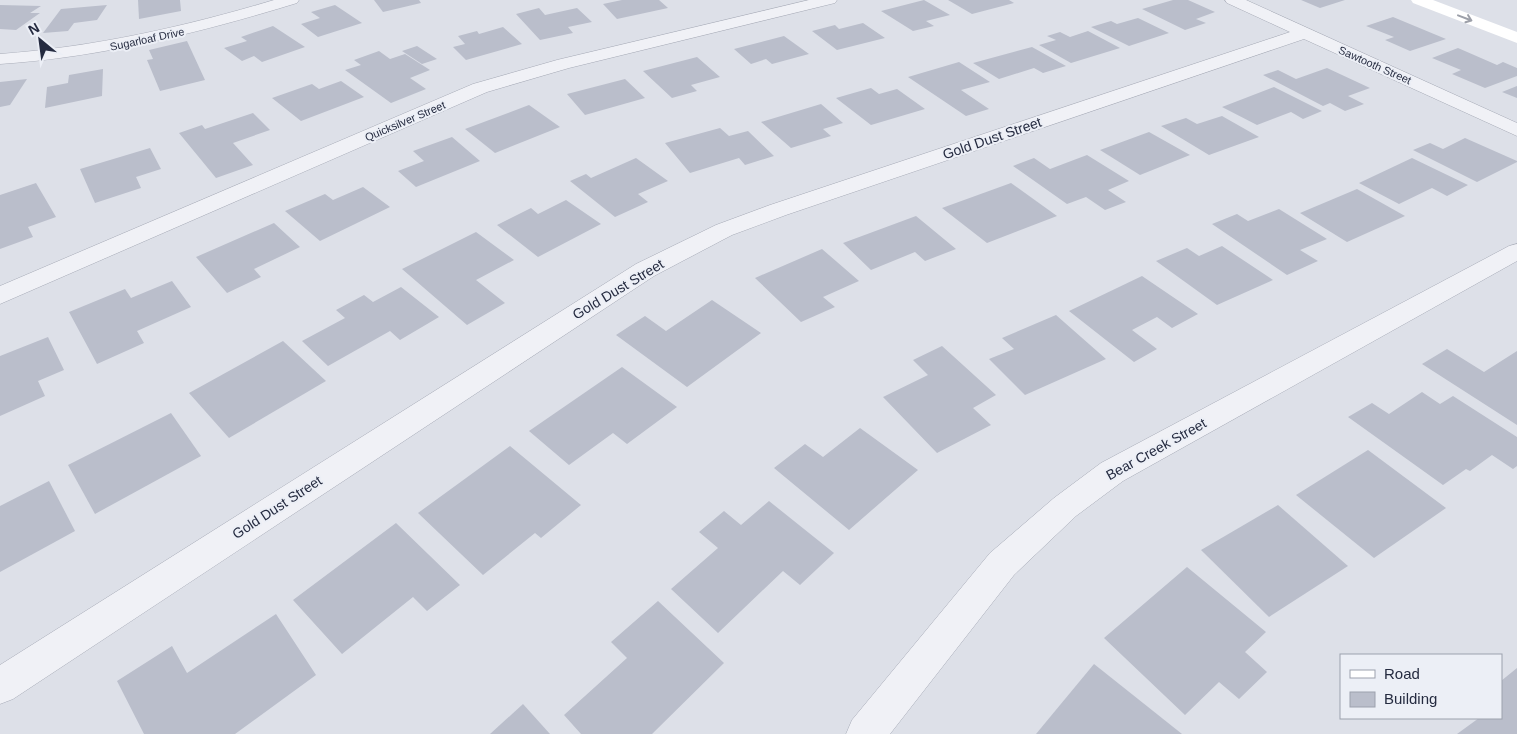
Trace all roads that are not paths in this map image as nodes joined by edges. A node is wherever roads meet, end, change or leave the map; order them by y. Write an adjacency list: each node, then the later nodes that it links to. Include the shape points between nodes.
1 (290, 0): 7 (street, Sugarloaf Drive, via 155,38 85,51)
2 (829, 0): 10 (street, Quicksilver Street, via 563,64 480,88)
3 (1233, 0): 5 (street, Sawtooth Street)
4 (1419, 0): 6 (main road, one-way to 6)
5 (1305, 33): 8 (street, Sawtooth Street); 11 (street, Gold Dust Street, via 724,230 645,270)
6 (1517, 38)
7 (0, 59)
8 (1517, 130)
9 (1517, 251): 12 (street, Bear Creek Street, via 1112,472 1065,507 1002,564)
10 (0, 296)
11 (0, 686)
12 (866, 734)

